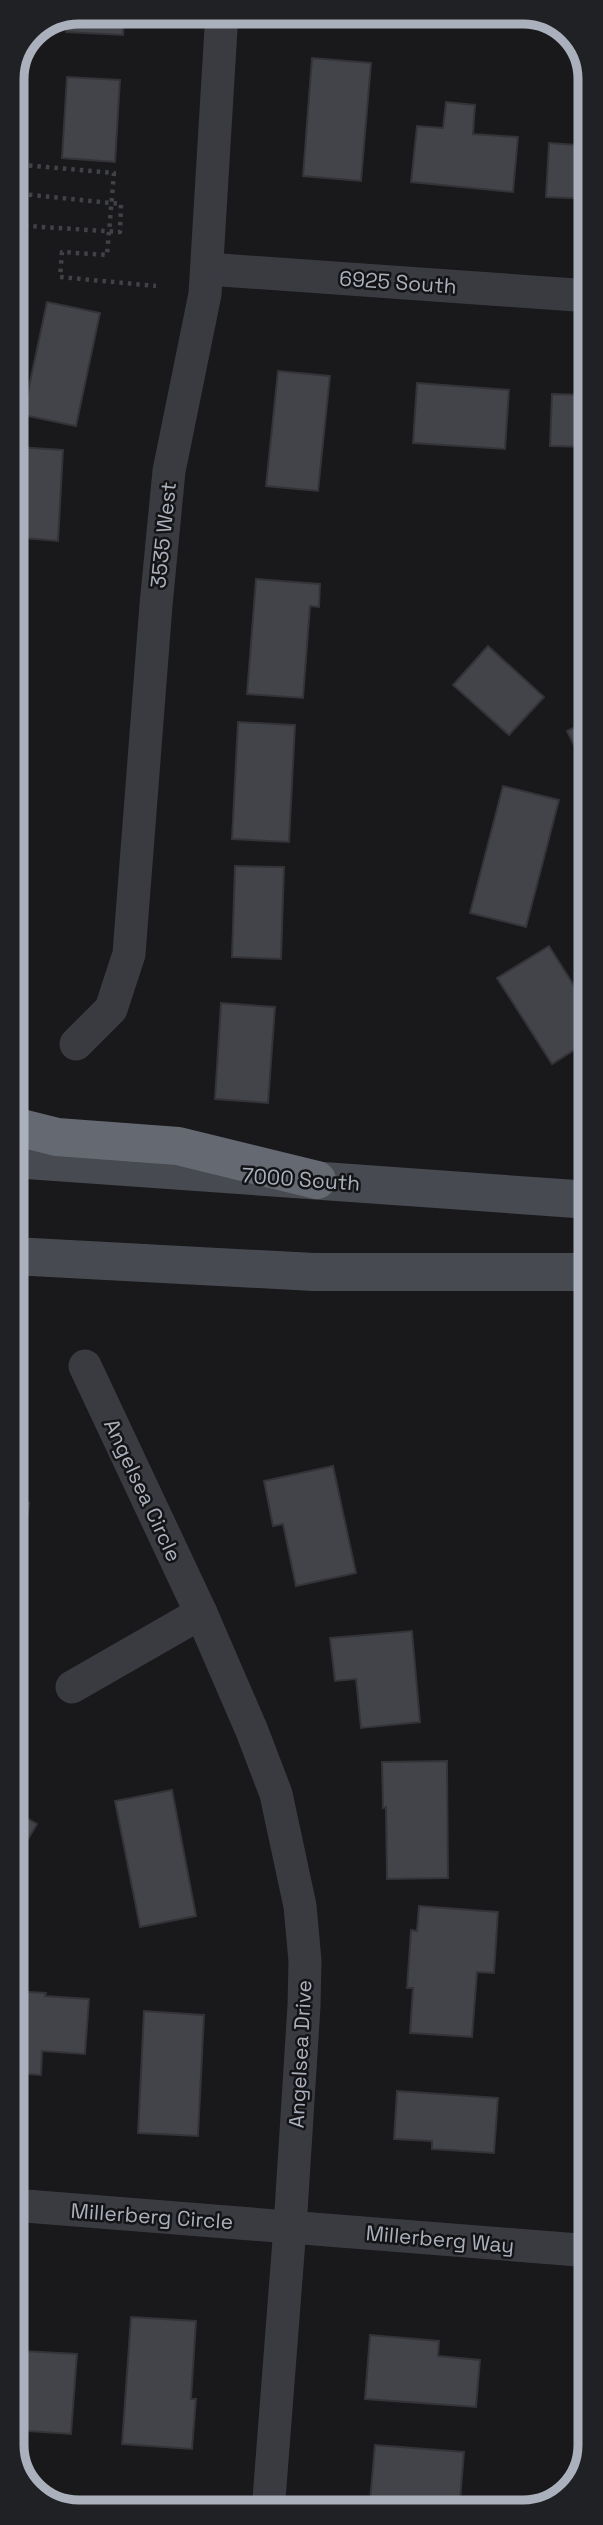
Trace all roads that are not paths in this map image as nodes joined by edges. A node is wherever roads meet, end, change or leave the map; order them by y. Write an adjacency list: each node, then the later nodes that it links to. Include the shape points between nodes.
1 (221, 24): 2 (street, 3535 West)
2 (207, 269): 3 (street, 6925 South); 4 (street, 3535 West, via 169,471 129,954 111,1009)
3 (578, 295)
4 (76, 1044)
5 (25, 1129): 7 (highway, via 57,1137 178,1146)
6 (25, 1160): 7 (main road, 7000 South)
7 (317, 1180): 8 (main road, 7000 South)
8 (578, 1199)
9 (25, 1257): 10 (main road, via 314,1272)
10 (578, 1272)
11 (85, 1366): 12 (street, Angelsea Circle)
12 (201, 1613): 13 (street); 15 (street, Angelsea Drive, via 276,1794 300,1906 304,2006)
13 (72, 1687)
14 (25, 2206): 15 (street, Millerberg Circle)
15 (290, 2227): 16 (street, Millerberg Way); 17 (street, Angelsea Drive)
16 (578, 2250)
17 (269, 2500)

